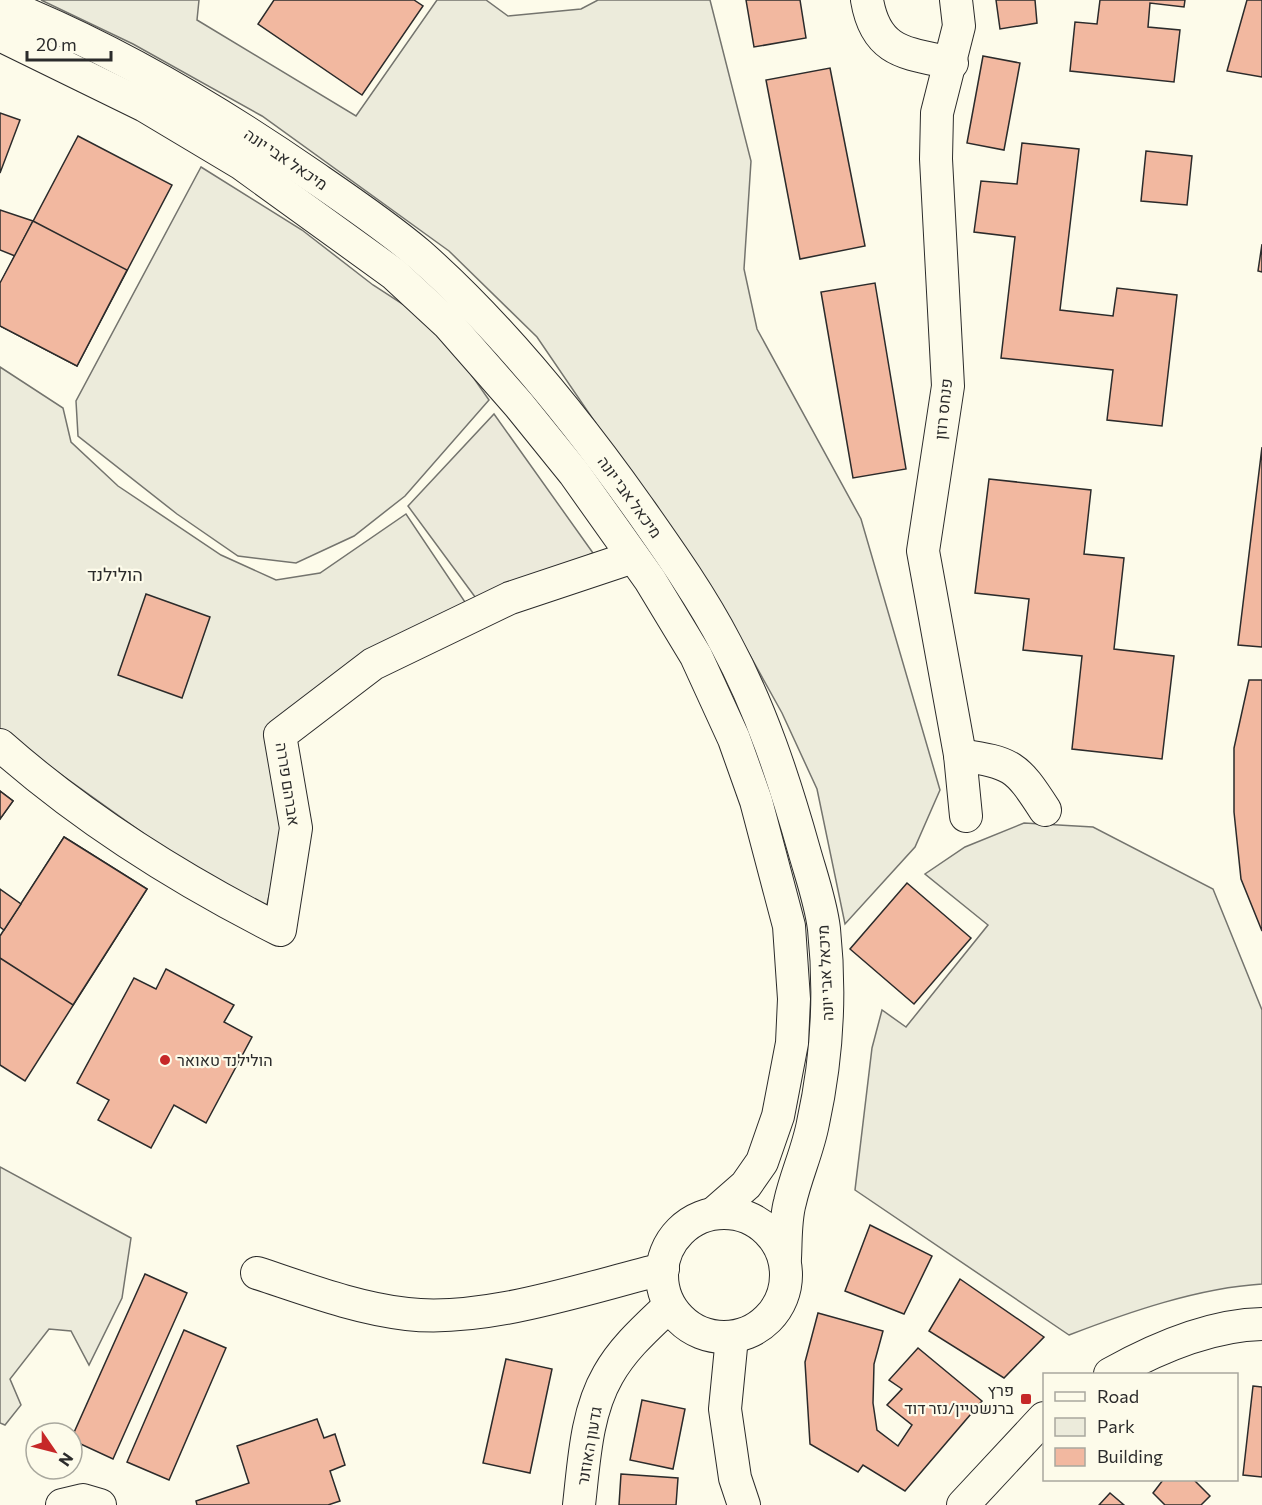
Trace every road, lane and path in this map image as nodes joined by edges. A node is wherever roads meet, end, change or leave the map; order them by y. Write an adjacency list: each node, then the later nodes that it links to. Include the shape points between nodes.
1 (867, 0): 5 (street, via 880,38 901,52)
2 (956, 0): 5 (street, פנחס רוזן, via 959,26)
3 (0, 3): 12 (street, מיכאל אבי יונה, via 164,82 262,140 417,253 474,305 546,388 602,457 680,566 727,645 766,731 789,795 824,924 829,1003 826,1050 813,1127 788,1206)
4 (4, 37): 6 (street, מיכאל אבי יונה, via 145,106 242,164 394,274 448,324 519,405 574,473)
5 (952, 63): 8 (street, פנחס רוזן, via 937,113 936,159 948,386 923,551)
6 (633, 557): 7 (street, אברהם פררה, via 510,598 374,664 280,735 296,828 280,930 151,859 50,789); 11 (street, מיכאל אבי יונה, via 696,656 734,739 756,801 789,926 793,1021 778,1116 762,1162 746,1185)
7 (0, 745)
8 (960, 755): 9 (street, via 1013,768); 10 (street, פנחס רוזן)
9 (1045, 810)
10 (966, 816)
11 (714, 1213): 12 (street, via 736,1213 756,1221 776,1239); 13 (street, via 693,1220 676,1235 665,1254)
12 (785, 1258): 17 (street, via 787,1280 781,1301 770,1318 752,1331)
13 (663, 1269): 14 (street, via 483,1311 442,1314 408,1314 364,1307); 15 (street, via 661,1276)
14 (256, 1273)
15 (669, 1306): 17 (street, via 683,1323 701,1334); 22 (street, גדעון האוזנר, via 626,1349 607,1375 587,1442)
16 (1262, 1324): 18 (street, via 1205,1333)
17 (732, 1337): 23 (street, via 725,1409 735,1478)
18 (1112, 1373)
19 (1043, 1419): 24 (street)
20 (62, 1505): 21 (street, via 82,1500)
21 (100, 1505)
22 (579, 1505)
23 (744, 1505)
24 (963, 1505)

